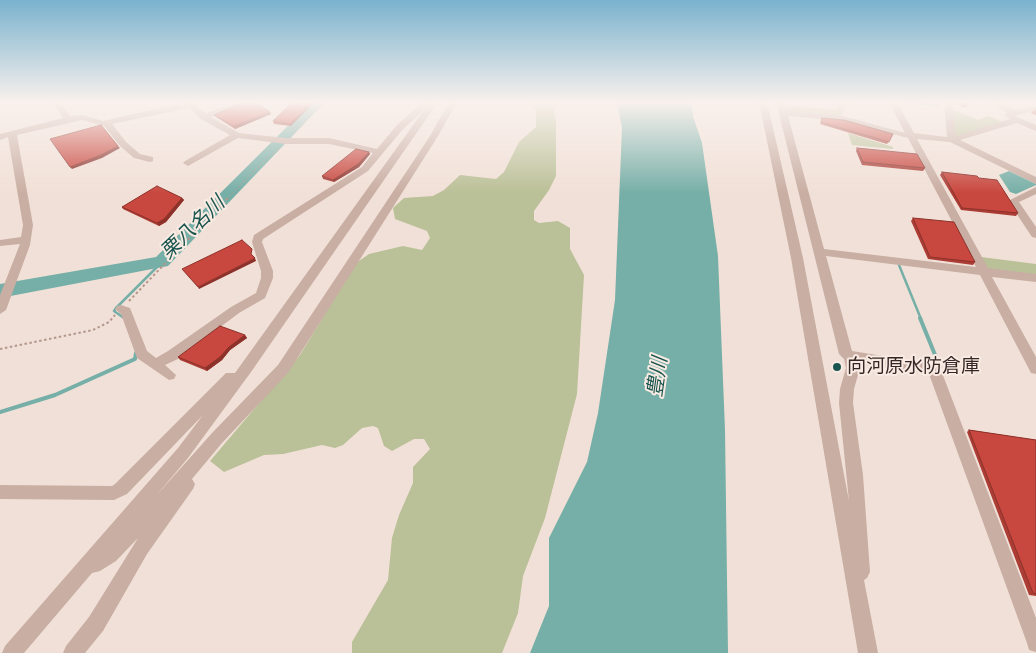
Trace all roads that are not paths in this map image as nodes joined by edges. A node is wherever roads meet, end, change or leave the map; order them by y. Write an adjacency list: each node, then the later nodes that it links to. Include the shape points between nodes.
1 (18, 132): 13 (street)
2 (114, 132): 19 (street, via 138,156)
3 (232, 132): 14 (street)
4 (395, 132): 18 (street)
5 (412, 132): 33 (street)
6 (436, 132): 36 (street, via 283,369)
7 (770, 132): 39 (street, via 797,258)
8 (789, 132): 26 (street)
9 (898, 132): 15 (street)
10 (909, 132): 15 (street)
11 (951, 132): 17 (street)
12 (977, 132): 17 (street)
13 (12, 134): 16 (street); 24 (street, via 28,225)
14 (237, 135): 18 (street, via 336,142); 20 (street)
15 (911, 136): 17 (street); 27 (street)
16 (0, 137)
17 (952, 140): 21 (street)
18 (379, 152): 32 (street, via 360,172 258,237 256,242 267,271 261,295)
19 (150, 159)
20 (188, 163)
21 (1036, 181)
22 (1036, 190): 23 (street, via 1013,201)
23 (1036, 235)
24 (26, 240): 25 (street); 30 (street)
25 (0, 243)
26 (821, 252): 27 (street); 31 (street, via 846,354)
27 (984, 272): 28 (street); 34 (street)
28 (1036, 278)
29 (121, 309): 32 (street, via 126,311 142,354)
30 (0, 310)
31 (850, 357): 39 (street, via 853,368 846,394 861,554); 40 (street, via 934,370)
32 (155, 364): 35 (street)
33 (246, 368): 37 (street, via 237,371 114,493); 38 (street, via 183,453)
34 (1036, 369)
35 (169, 375)
36 (184, 478): 38 (street, via 110,555); 42 (street, via 188,481 185,488 141,548 96,624)
37 (0, 492)
38 (87, 568): 41 (street)
39 (858, 586): 43 (street)
40 (1036, 641)
41 (12, 653)
42 (73, 653)
43 (868, 653)

